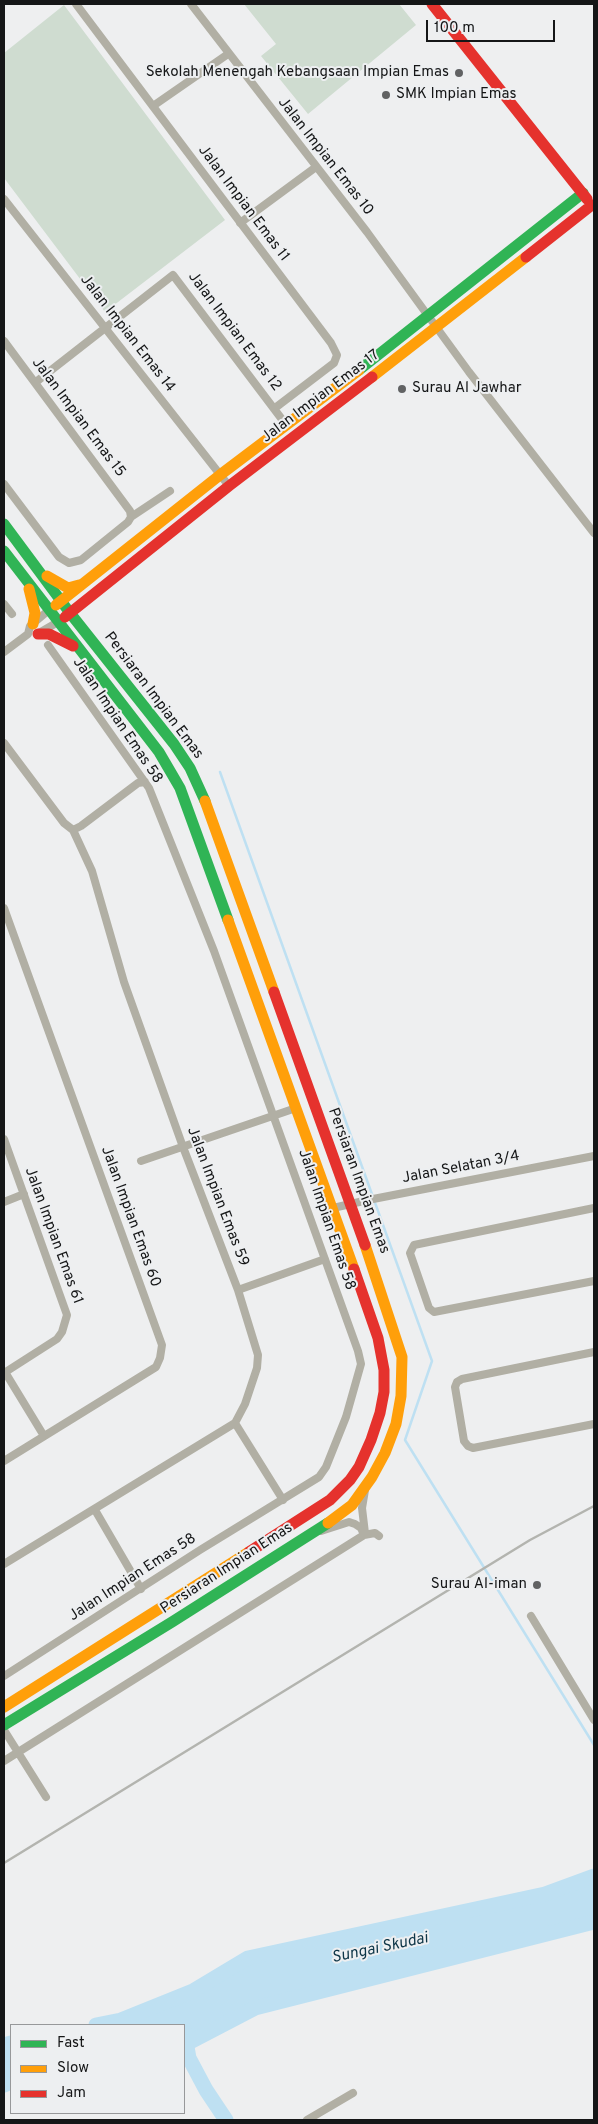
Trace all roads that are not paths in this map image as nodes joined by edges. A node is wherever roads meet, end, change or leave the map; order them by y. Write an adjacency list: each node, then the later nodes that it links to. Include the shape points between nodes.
1 (76, 4): 5 (street, Jalan Impian Emas 11)
2 (191, 4): 4 (street, Jalan Impian Emas 10)
3 (432, 4): 7 (main road)
4 (228, 54): 5 (street); 6 (street, Jalan Impian Emas 10)
5 (153, 106): 10 (street, Jalan Impian Emas 11)
6 (316, 167): 10 (street); 11 (street, Jalan Impian Emas 10)
7 (582, 194): 9 (main road); 11 (main road, Jalan Impian Emas 17)
8 (4, 199): 12 (street, Jalan Impian Emas 14)
9 (593, 206): 13 (main road, Jalan Impian Emas 17)
10 (240, 223): 16 (street, Jalan Impian Emas 11, via 337,355 334,363)
11 (428, 317): 13 (street, Jalan Impian Emas 10); 17 (main road, Jalan Impian Emas 17)
12 (104, 327): 15 (street, Jalan Impian Emas 12); 16 (street, Jalan Impian Emas 12, via 173,275); 18 (street, Jalan Impian Emas 14)
13 (436, 328): 20 (main road, Jalan Impian Emas 17); 24 (street, Jalan Impian Emas 10)
14 (4, 341): 15 (street, Jalan Impian Emas 15)
15 (36, 382): 22 (street, Jalan Impian Emas 15)
16 (275, 408): 17 (street, Jalan Impian Emas 12)
17 (287, 426): 18 (main road, Jalan Impian Emas 17)
18 (220, 475): 20 (street, Jalan Impian Emas 14); 28 (main road, Jalan Impian Emas 17)
19 (4, 484): 22 (street, via 59,557 69,563 81,560 128,522)
20 (229, 486): 29 (main road, Jalan Impian Emas 17)
21 (170, 491): 22 (street)
22 (130, 514)
23 (4, 524): 26 (main road, Persiaran Impian Emas)
24 (594, 533)
25 (4, 550): 27 (main road, Persiaran Impian Emas)
26 (37, 569): 28 (main road, via 68,588); 30 (main road, Persiaran Impian Emas)
27 (26, 580): 32 (main road, Persiaran Impian Emas); 36 (main road, via 35,613)
28 (83, 583): 30 (main road, Jalan Impian Emas 17)
29 (89, 598): 33 (main road, Jalan Impian Emas 17); 37 (main road, via 83,608)
30 (61, 601): 32 (main road, Jalan Impian Emas 17); 33 (main road, Persiaran Impian Emas)
31 (4, 604): 34 (street)
32 (49, 610): 35 (main road, Persiaran Impian Emas); 36 (street)
33 (70, 613): 35 (main road, Jalan Impian Emas 17); 37 (main road, Persiaran Impian Emas)
34 (12, 614)
35 (58, 622): 36 (street); 39 (main road, Persiaran Impian Emas)
36 (33, 630): 39 (main road, via 49,634); 40 (street)
37 (89, 635): 53 (main road, Persiaran Impian Emas, via 174,744 202,792)
38 (48, 645): 42 (street, Jalan Impian Emas 58)
39 (79, 650): 45 (main road, Persiaran Impian Emas, via 159,752 180,788)
40 (4, 652)
41 (4, 743): 43 (street, Jalan Impian Emas 59, via 64,824)
42 (145, 782): 43 (street, via 138,782); 46 (street, Jalan Impian Emas 58, via 214,951)
43 (73, 830): 48 (street, Jalan Impian Emas 59, via 92,871 124,982)
44 (4, 908): 63 (street, Jalan Impian Emas 60, via 162,1345 156,1367)
45 (296, 1108): 46 (street); 54 (main road, Persiaran Impian Emas)
46 (274, 1115): 48 (street); 56 (street, Jalan Impian Emas 58)
47 (4, 1139): 51 (street, Jalan Impian Emas 61)
48 (182, 1147): 50 (street); 58 (street, Jalan Impian Emas 59)
49 (594, 1156): 53 (street, Jalan Selatan 3/4)
50 (141, 1161)
51 (24, 1194): 52 (street); 60 (street, Jalan Impian Emas 61, via 67,1315 57,1339)
52 (4, 1202)
53 (351, 1204): 54 (street, Jalan Selatan 3/4); 65 (main road, Persiaran Impian Emas, via 402,1357 396,1424 385,1453)
54 (333, 1208): 75 (main road, Persiaran Impian Emas, via 383,1358 384,1392 380,1413 359,1467 330,1500)
55 (594, 1208): 57 (street, via 414,1245 410,1254 429,1308 434,1312)
56 (325, 1259): 58 (street); 66 (street, Jalan Impian Emas 58, via 360,1364 346,1417 326,1467 319,1477)
57 (594, 1281)
58 (238, 1290): 61 (street, Jalan Impian Emas 59, via 258,1355 245,1404)
59 (594, 1352): 62 (street, via 462,1379 455,1387 464,1441 473,1448)
60 (4, 1372): 63 (street)
61 (235, 1423): 66 (street); 67 (street)
62 (594, 1424)
63 (44, 1436): 64 (street, Jalan Impian Emas 60)
64 (4, 1461)
65 (366, 1486): 68 (main road, Persiaran Impian Emas, via 337,1517); 69 (street, via 362,1501)
66 (283, 1500): 72 (street, Jalan Impian Emas 58)
67 (95, 1510): 71 (street); 72 (street)
68 (308, 1534): 69 (street, via 350,1522 361,1528); 77 (main road, Persiaran Impian Emas, via 172,1622)
69 (364, 1535): 70 (street, via 375,1533); 79 (street)
70 (379, 1536)
71 (4, 1564)
72 (141, 1589): 74 (street, Jalan Impian Emas 58)
73 (531, 1616): 76 (street)
74 (4, 1676)
75 (4, 1707)
76 (594, 1720)
77 (4, 1724)
78 (4, 1730): 79 (street)
79 (18, 1753): 80 (street); 81 (street)
80 (4, 1762)
81 (46, 1797)
82 (353, 2093): 83 (street)
83 (307, 2120)

